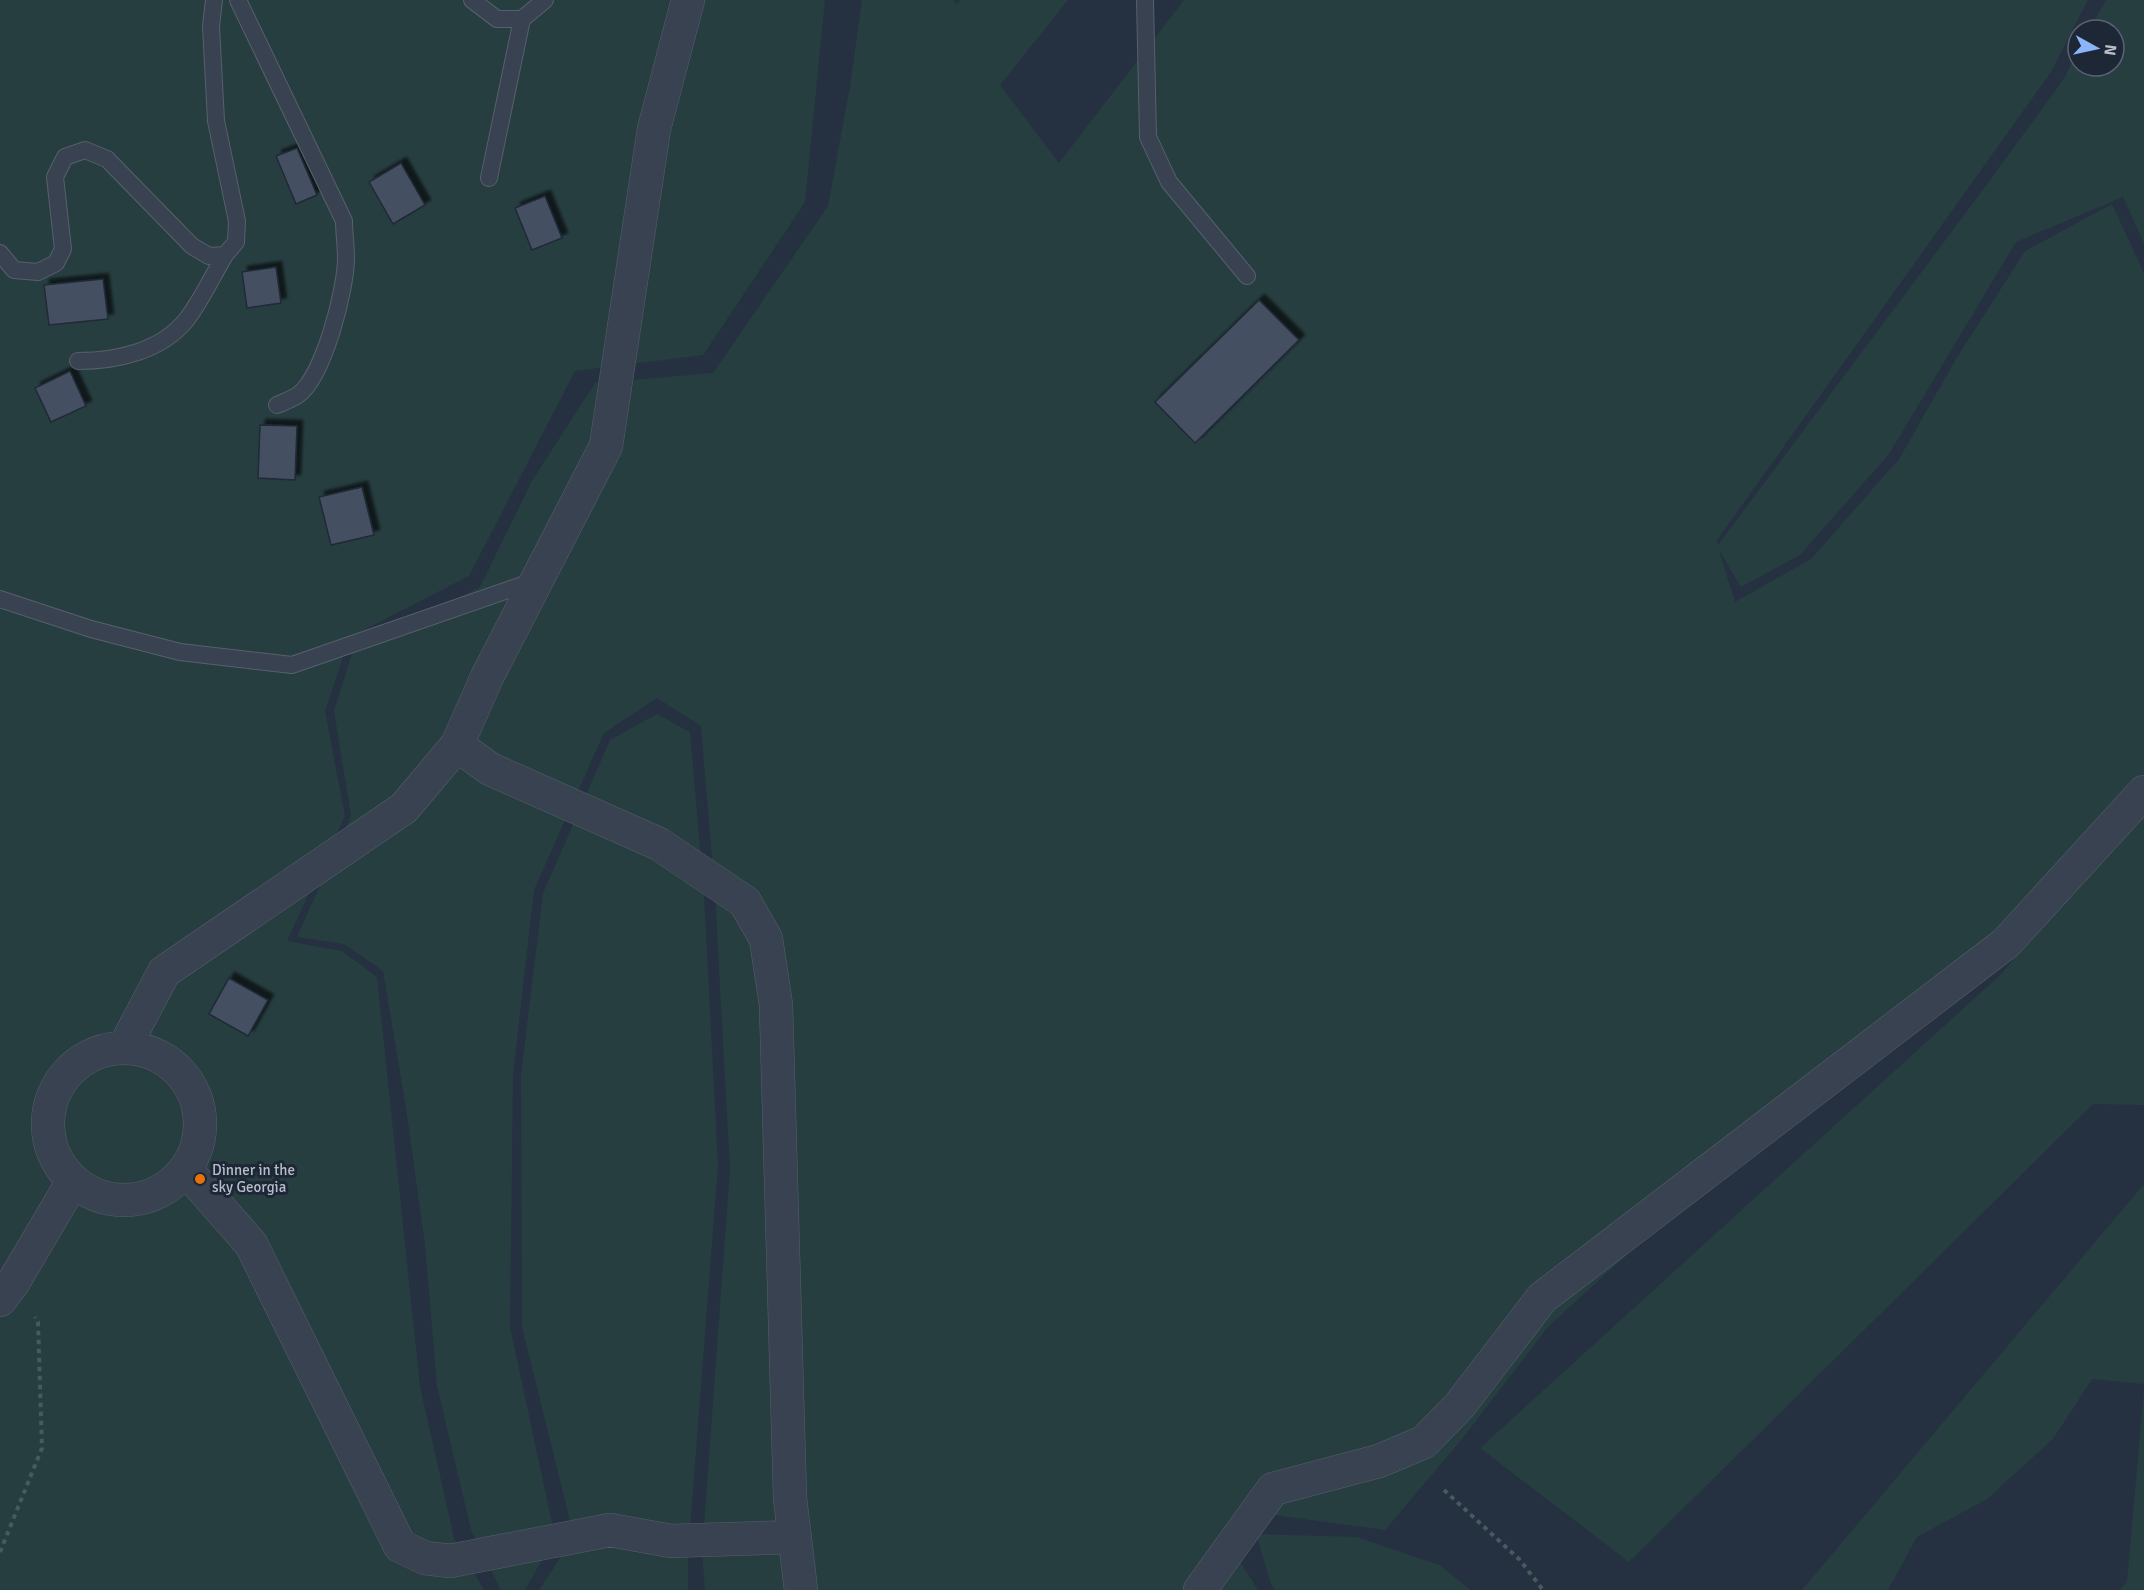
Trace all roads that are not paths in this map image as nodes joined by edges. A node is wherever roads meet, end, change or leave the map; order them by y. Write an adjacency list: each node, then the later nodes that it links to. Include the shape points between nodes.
1 (214, 0): 10 (lane, via 211,26 216,121 237,221 236,242)
2 (238, 0): 13 (lane, via 344,221 346,260 328,342 315,375 298,394)
3 (472, 0): 7 (lane, via 497,19)
4 (545, 0): 7 (lane)
5 (688, 0): 14 (street, via 654,129 606,446)
6 (1145, 0): 11 (lane, via 1148,137 1169,182)
7 (522, 19): 8 (lane)
8 (489, 178)
9 (0, 253): 10 (lane, via 14,270 38,272 56,263 63,249 55,177 65,157 85,150 107,159 192,246 209,256)
10 (225, 255): 12 (lane, via 187,319 170,335 124,357)
11 (1247, 276)
12 (78, 361)
13 (277, 405)
14 (537, 580): 15 (lane, via 292,665 180,652 91,629); 16 (street)
15 (0, 599)
16 (457, 745): 18 (street, via 404,808 164,972); 22 (street, via 490,769 659,844 745,902 766,939 776,1005 790,1498)
17 (2144, 792): 24 (street, via 2006,943 1542,1298 1460,1405 1424,1442 1379,1461 1273,1489)
18 (126, 1046): 19 (street, via 150,1051 171,1062 187,1080 197,1101 201,1125); 20 (street, via 100,1050 76,1063 58,1083 48,1108 48,1135 56,1160)
19 (186, 1170): 20 (street, via 167,1188 144,1198 118,1201 94,1195); 22 (street, via 251,1244 400,1546 425,1558 450,1561 610,1530 671,1541)
20 (72, 1181): 21 (street)
21 (7, 1292)
22 (795, 1537): 23 (street)
23 (801, 1590)
24 (1200, 1590)

